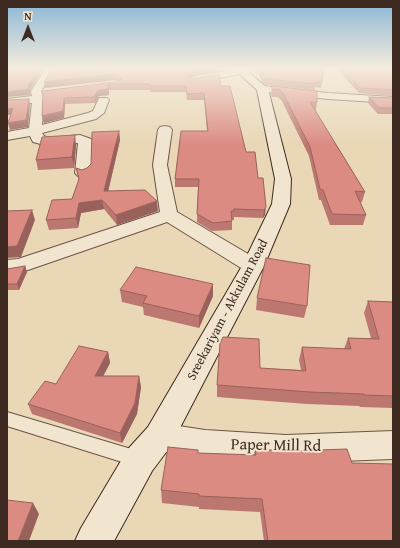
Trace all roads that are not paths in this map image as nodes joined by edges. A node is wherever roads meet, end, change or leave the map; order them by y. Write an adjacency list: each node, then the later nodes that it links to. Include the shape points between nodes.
1 (37, 94): 5 (street)
2 (46, 94): 5 (street)
3 (263, 94): 14 (main road, Sreekariyam - Akkulam Road, via 282,179 281,204)
4 (308, 94): 7 (street)
5 (37, 97): 8 (street); 10 (street)
6 (102, 100): 10 (street, via 96,115)
7 (393, 100)
8 (7, 102)
9 (165, 130): 13 (street, via 160,165)
10 (35, 131): 11 (street); 12 (street, via 38,139 42,141 80,139 86,142)
11 (7, 136)
12 (83, 173)
13 (169, 215): 14 (street); 15 (street, via 21,265)
14 (253, 266): 17 (main road, Sreekariyam - Akkulam Road)
15 (7, 267)
16 (7, 419): 19 (lane)
17 (160, 437): 18 (street, Paper Mill Rd, via 205,444 286,449); 19 (main road, Sreekariyam - Akkulam Road)
18 (393, 445)
19 (140, 460): 20 (main road, Sreekariyam - Akkulam Road)
20 (94, 541)

